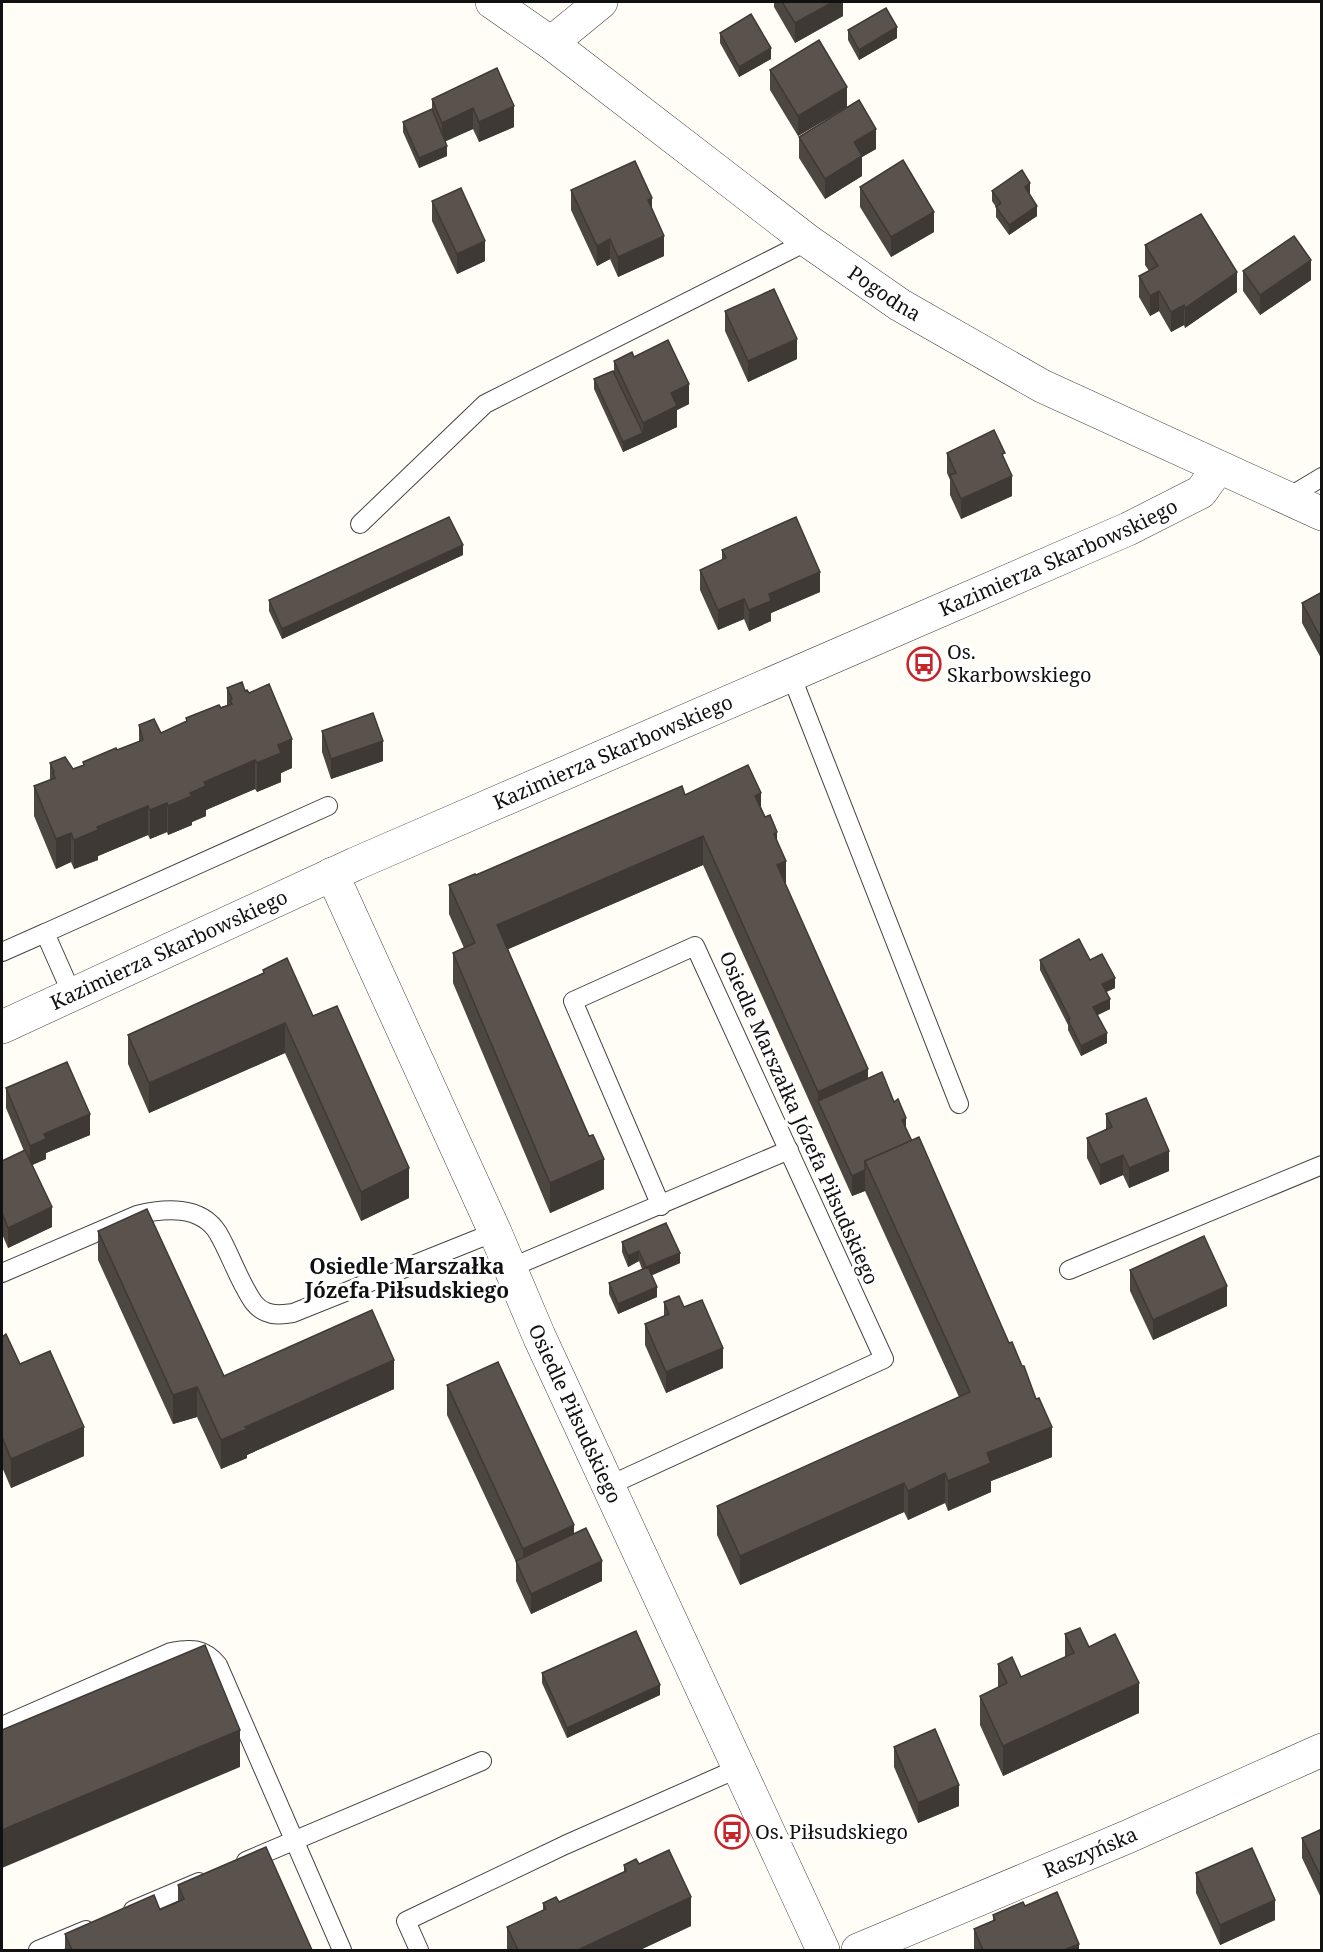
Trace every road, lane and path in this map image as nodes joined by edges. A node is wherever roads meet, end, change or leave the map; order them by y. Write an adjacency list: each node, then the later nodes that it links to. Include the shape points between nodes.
1 (492, 2): 3 (street, Pogodna)
2 (601, 2): 3 (street)
3 (550, 43): 4 (street, Pogodna)
4 (808, 241): 5 (street, Pogodna, via 900,305 1042,386); 9 (lane, via 485,404)
5 (1218, 468): 7 (street, Pogodna); 10 (street, Kazimierza Skarbowskiego, via 1201,492 1128,528)
6 (1322, 477): 7 (lane)
7 (1287, 498): 8 (street, Pogodna)
8 (1322, 514)
9 (360, 524)
10 (791, 675): 12 (street, Kazimierza Skarbowskiego); 17 (lane)
11 (328, 806): 13 (lane)
12 (332, 874): 15 (street, Kazimierza Skarbowskiego); 21 (street, Osiedle Piłsudskiego)
13 (45, 933): 14 (lane); 15 (lane)
14 (2, 952)
15 (72, 994): 16 (street, Kazimierza Skarbowskiego)
16 (2, 1026)
17 (959, 1104)
18 (789, 1150): 20 (lane); 20 (lane, Osiedle Marszałka Józefa Piłsudskiego, via 696,946 573,1001); 25 (lane, Osiedle Marszałka Józefa Piłsudskiego, via 884,1359)
19 (1322, 1165): 23 (lane)
20 (661, 1206): 22 (lane)
21 (495, 1232): 22 (street, Osiedle Piłsudskiego); 24 (lane, via 277,1315 264,1312 253,1303 217,1231 207,1221 176,1209 137,1215)
22 (510, 1268): 25 (street, Osiedle Piłsudskiego)
23 (1070, 1270)
24 (2, 1274)
25 (608, 1486): 29 (street, Osiedle Piłsudskiego)
26 (2, 1726): 30 (lane, via 171,1652 200,1650 218,1665)
27 (1322, 1750): 35 (street, Raszyńska)
28 (482, 1761): 30 (lane)
29 (739, 1768): 33 (lane, via 406,1921); 34 (street, Osiedle Piłsudskiego)
30 (294, 1841): 31 (lane); 32 (lane)
31 (38, 1950)
32 (342, 1950)
33 (419, 1950)
34 (823, 1950)
35 (858, 1950)

